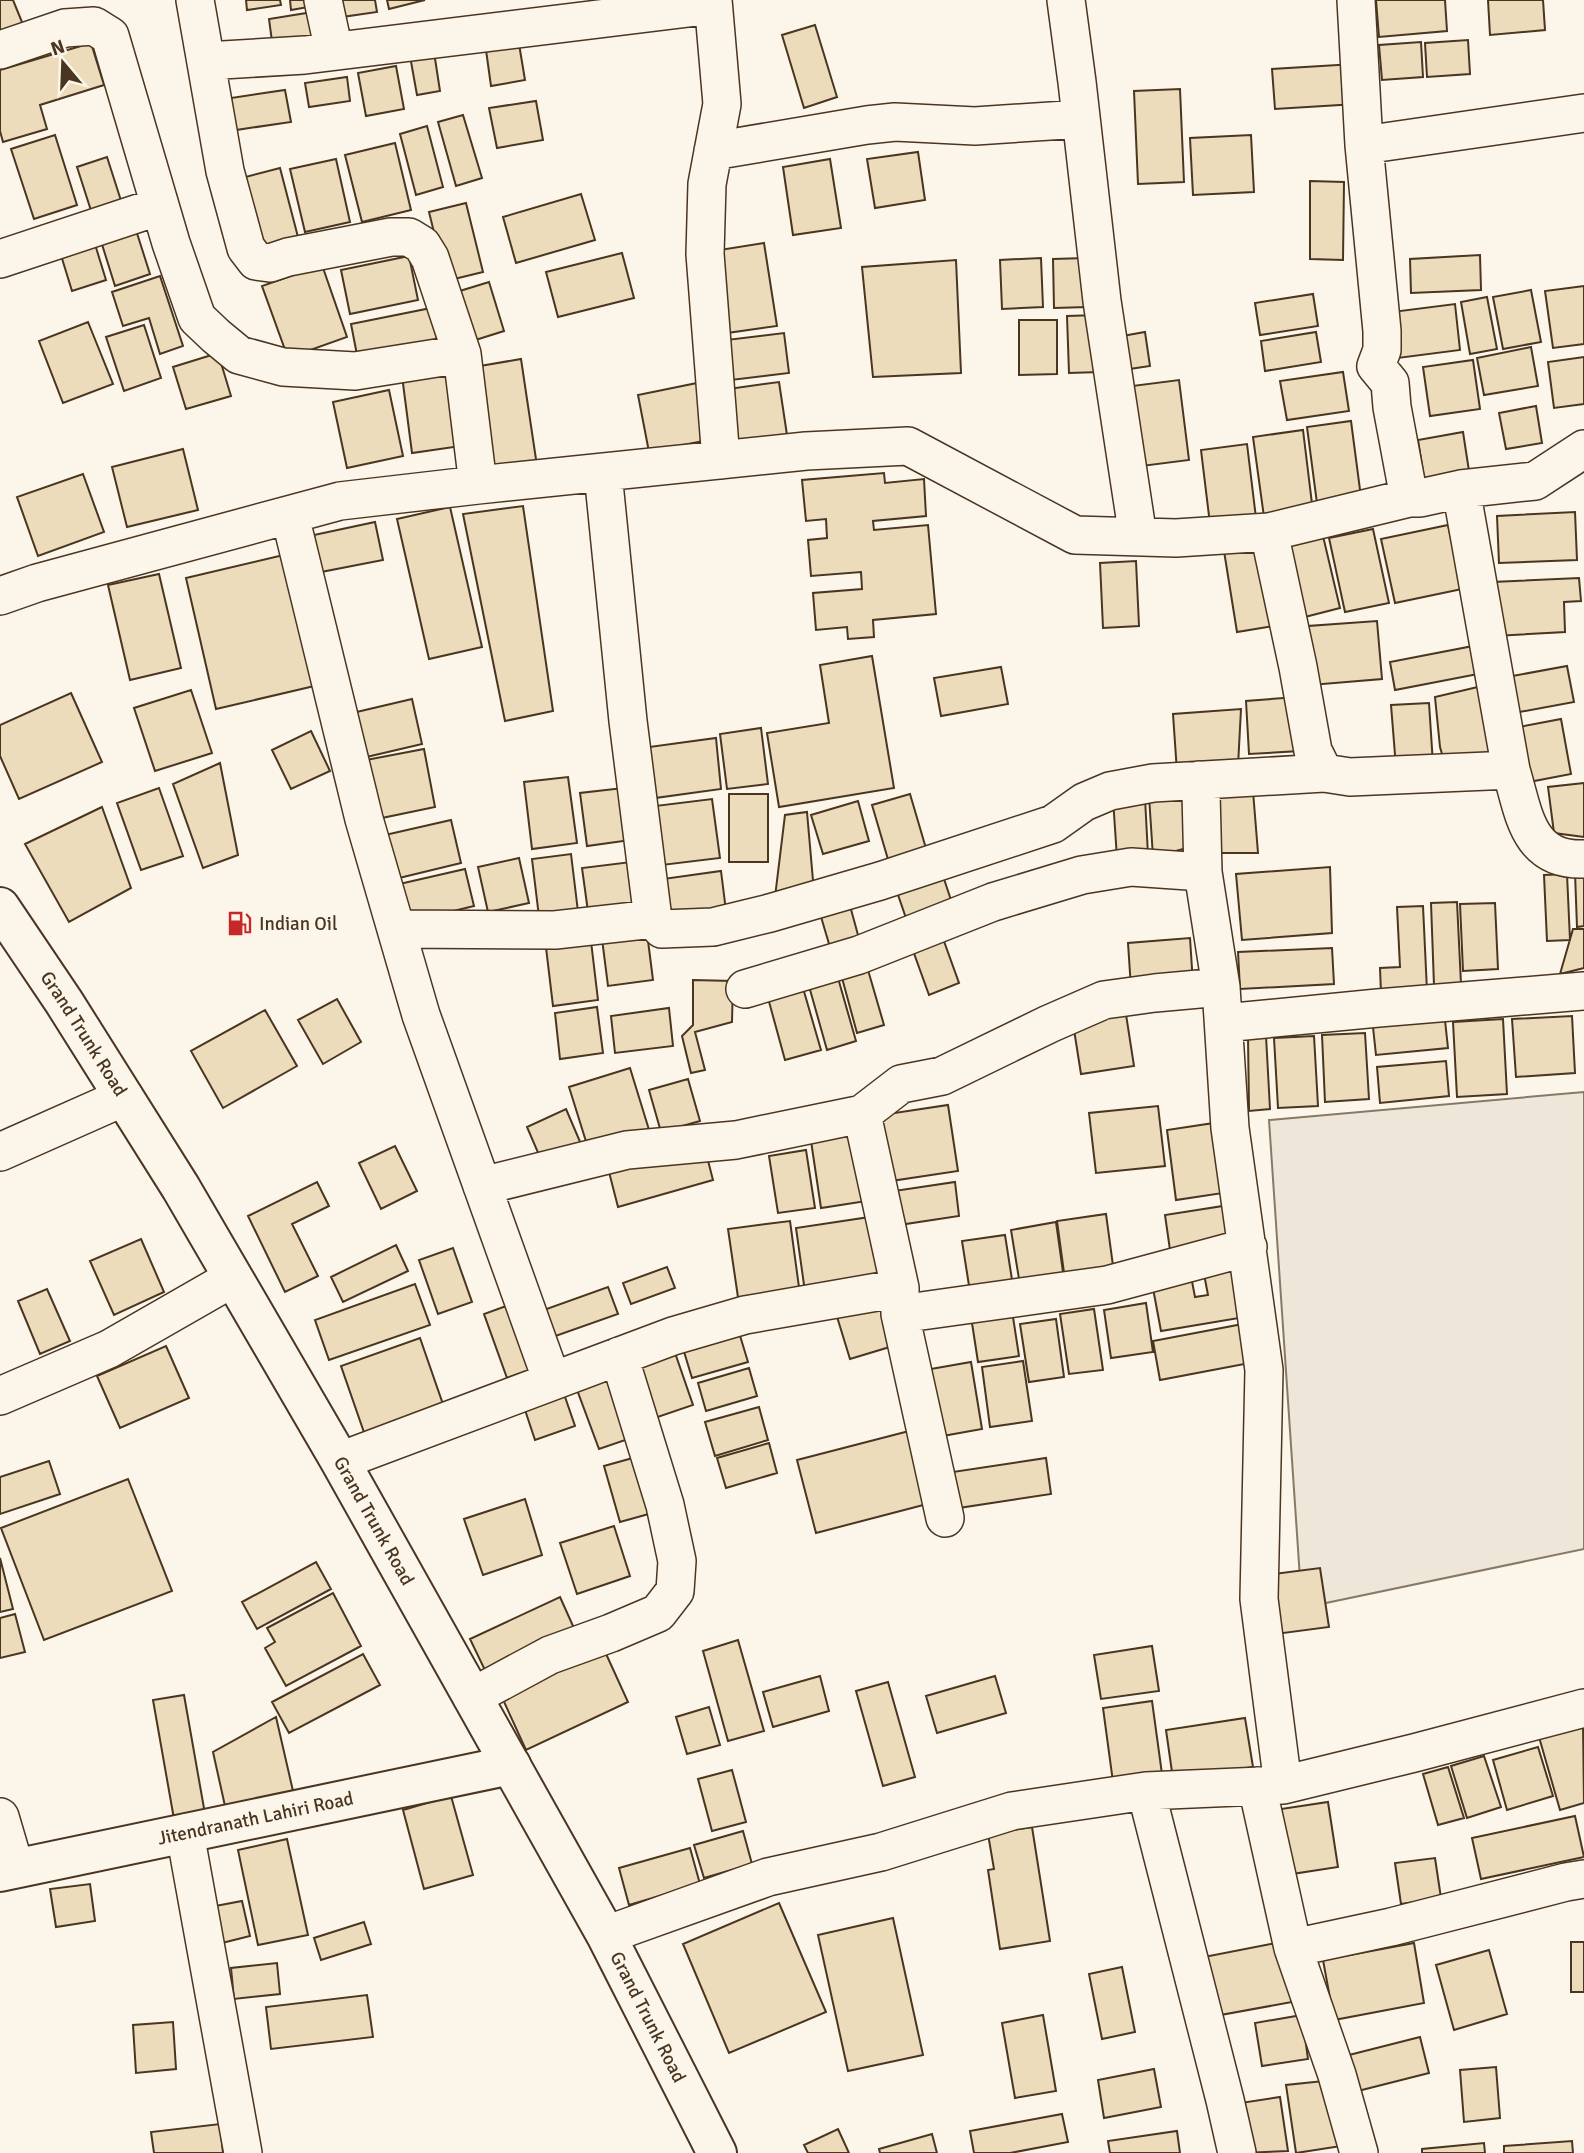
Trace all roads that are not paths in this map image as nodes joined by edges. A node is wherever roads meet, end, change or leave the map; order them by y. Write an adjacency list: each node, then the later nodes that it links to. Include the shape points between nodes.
1 (195, 0): 8 (street)
2 (323, 0): 7 (street)
3 (1066, 0): 9 (street)
4 (1356, 0): 11 (street)
5 (713, 2): 7 (street); 12 (street, via 722,104)
6 (0, 50): 13 (street, via 65,28 94,26 110,36)
7 (334, 51): 8 (street)
8 (206, 61): 15 (street, via 225,171 246,248 256,261 270,263 409,237 422,245 430,258)
9 (1082, 119): 12 (street, via 975,126 895,122); 24 (street, via 1102,301)
10 (1581, 123): 11 (street)
11 (1364, 145): 21 (street, via 1382,331 1376,366 1390,383)
12 (713, 151): 17 (street, via 705,254)
13 (160, 206): 14 (street); 15 (street, via 197,318 239,355 283,367 355,371)
14 (0, 259)
15 (462, 354): 19 (street)
16 (1584, 449): 20 (street, via 1535,481)
17 (721, 460): 18 (street); 24 (street, via 908,446 1075,535)
18 (603, 473): 19 (street); 32 (street)
19 (478, 485): 22 (street, via 340,502)
20 (1461, 489): 21 (street); 26 (street)
21 (1409, 498): 23 (street)
22 (290, 516): 25 (street); 33 (street, via 364,819)
23 (1269, 532): 24 (street); 27 (street, via 1313,751)
24 (1138, 537)
25 (0, 596)
26 (1511, 770): 27 (street, via 1350,777); 29 (street, via 1533,838 1549,853)
27 (1324, 773): 28 (street)
28 (1199, 780): 30 (street); 32 (street, via 1110,791 1084,802 1054,824 770,913 713,927 675,929 662,929)
29 (1584, 859)
30 (1203, 872): 34 (street); 35 (street, via 1131,867 1082,875 993,902 859,956)
31 (0, 907): 38 (main road, Grand Trunk Road)
32 (653, 919): 33 (street, via 555,930)
33 (396, 929): 41 (street)
34 (1221, 987): 37 (street); 39 (street, via 1104,1000 942,1076 901,1084)
35 (745, 989)
36 (1584, 991): 37 (street)
37 (1223, 1023): 42 (street, via 1230,1128)
38 (124, 1097): 40 (street); 43 (main road, Grand Trunk Road)
39 (862, 1114): 41 (street, via 736,1140 627,1150); 44 (street)
40 (0, 1152)
41 (482, 1186): 46 (street)
42 (1248, 1247): 44 (street, via 1107,1285); 53 (street, via 1264,1370 1259,1599)
43 (233, 1278): 47 (street, via 108,1349); 48 (main road, Grand Trunk Road)
44 (900, 1301): 45 (street, via 745,1315); 49 (street)
45 (618, 1356): 46 (street); 50 (street, via 665,1505 677,1561 675,1591 658,1613 550,1655)
46 (552, 1381): 48 (street)
47 (0, 1396)
48 (340, 1461): 50 (main road, Grand Trunk Road)
49 (945, 1518)
50 (472, 1697): 52 (main road, Grand Trunk Road)
51 (1584, 1708): 53 (street)
52 (511, 1765): 56 (main road, Jitendranath Lahiri Road); 59 (main road, Grand Trunk Road)
53 (1270, 1785): 54 (street); 60 (street)
54 (1146, 1791): 59 (street, via 1012,1811 881,1852 768,1877); 63 (street)
55 (0, 1817): 57 (street)
56 (185, 1833): 57 (main road, Jitendranath Lahiri Road); 61 (street)
57 (8, 1870)
58 (1584, 1879): 60 (street)
59 (606, 1935): 62 (main road, Grand Trunk Road)
60 (1293, 1948): 64 (street)
61 (243, 2153)
62 (717, 2153)
63 (1237, 2153)
64 (1359, 2153)

